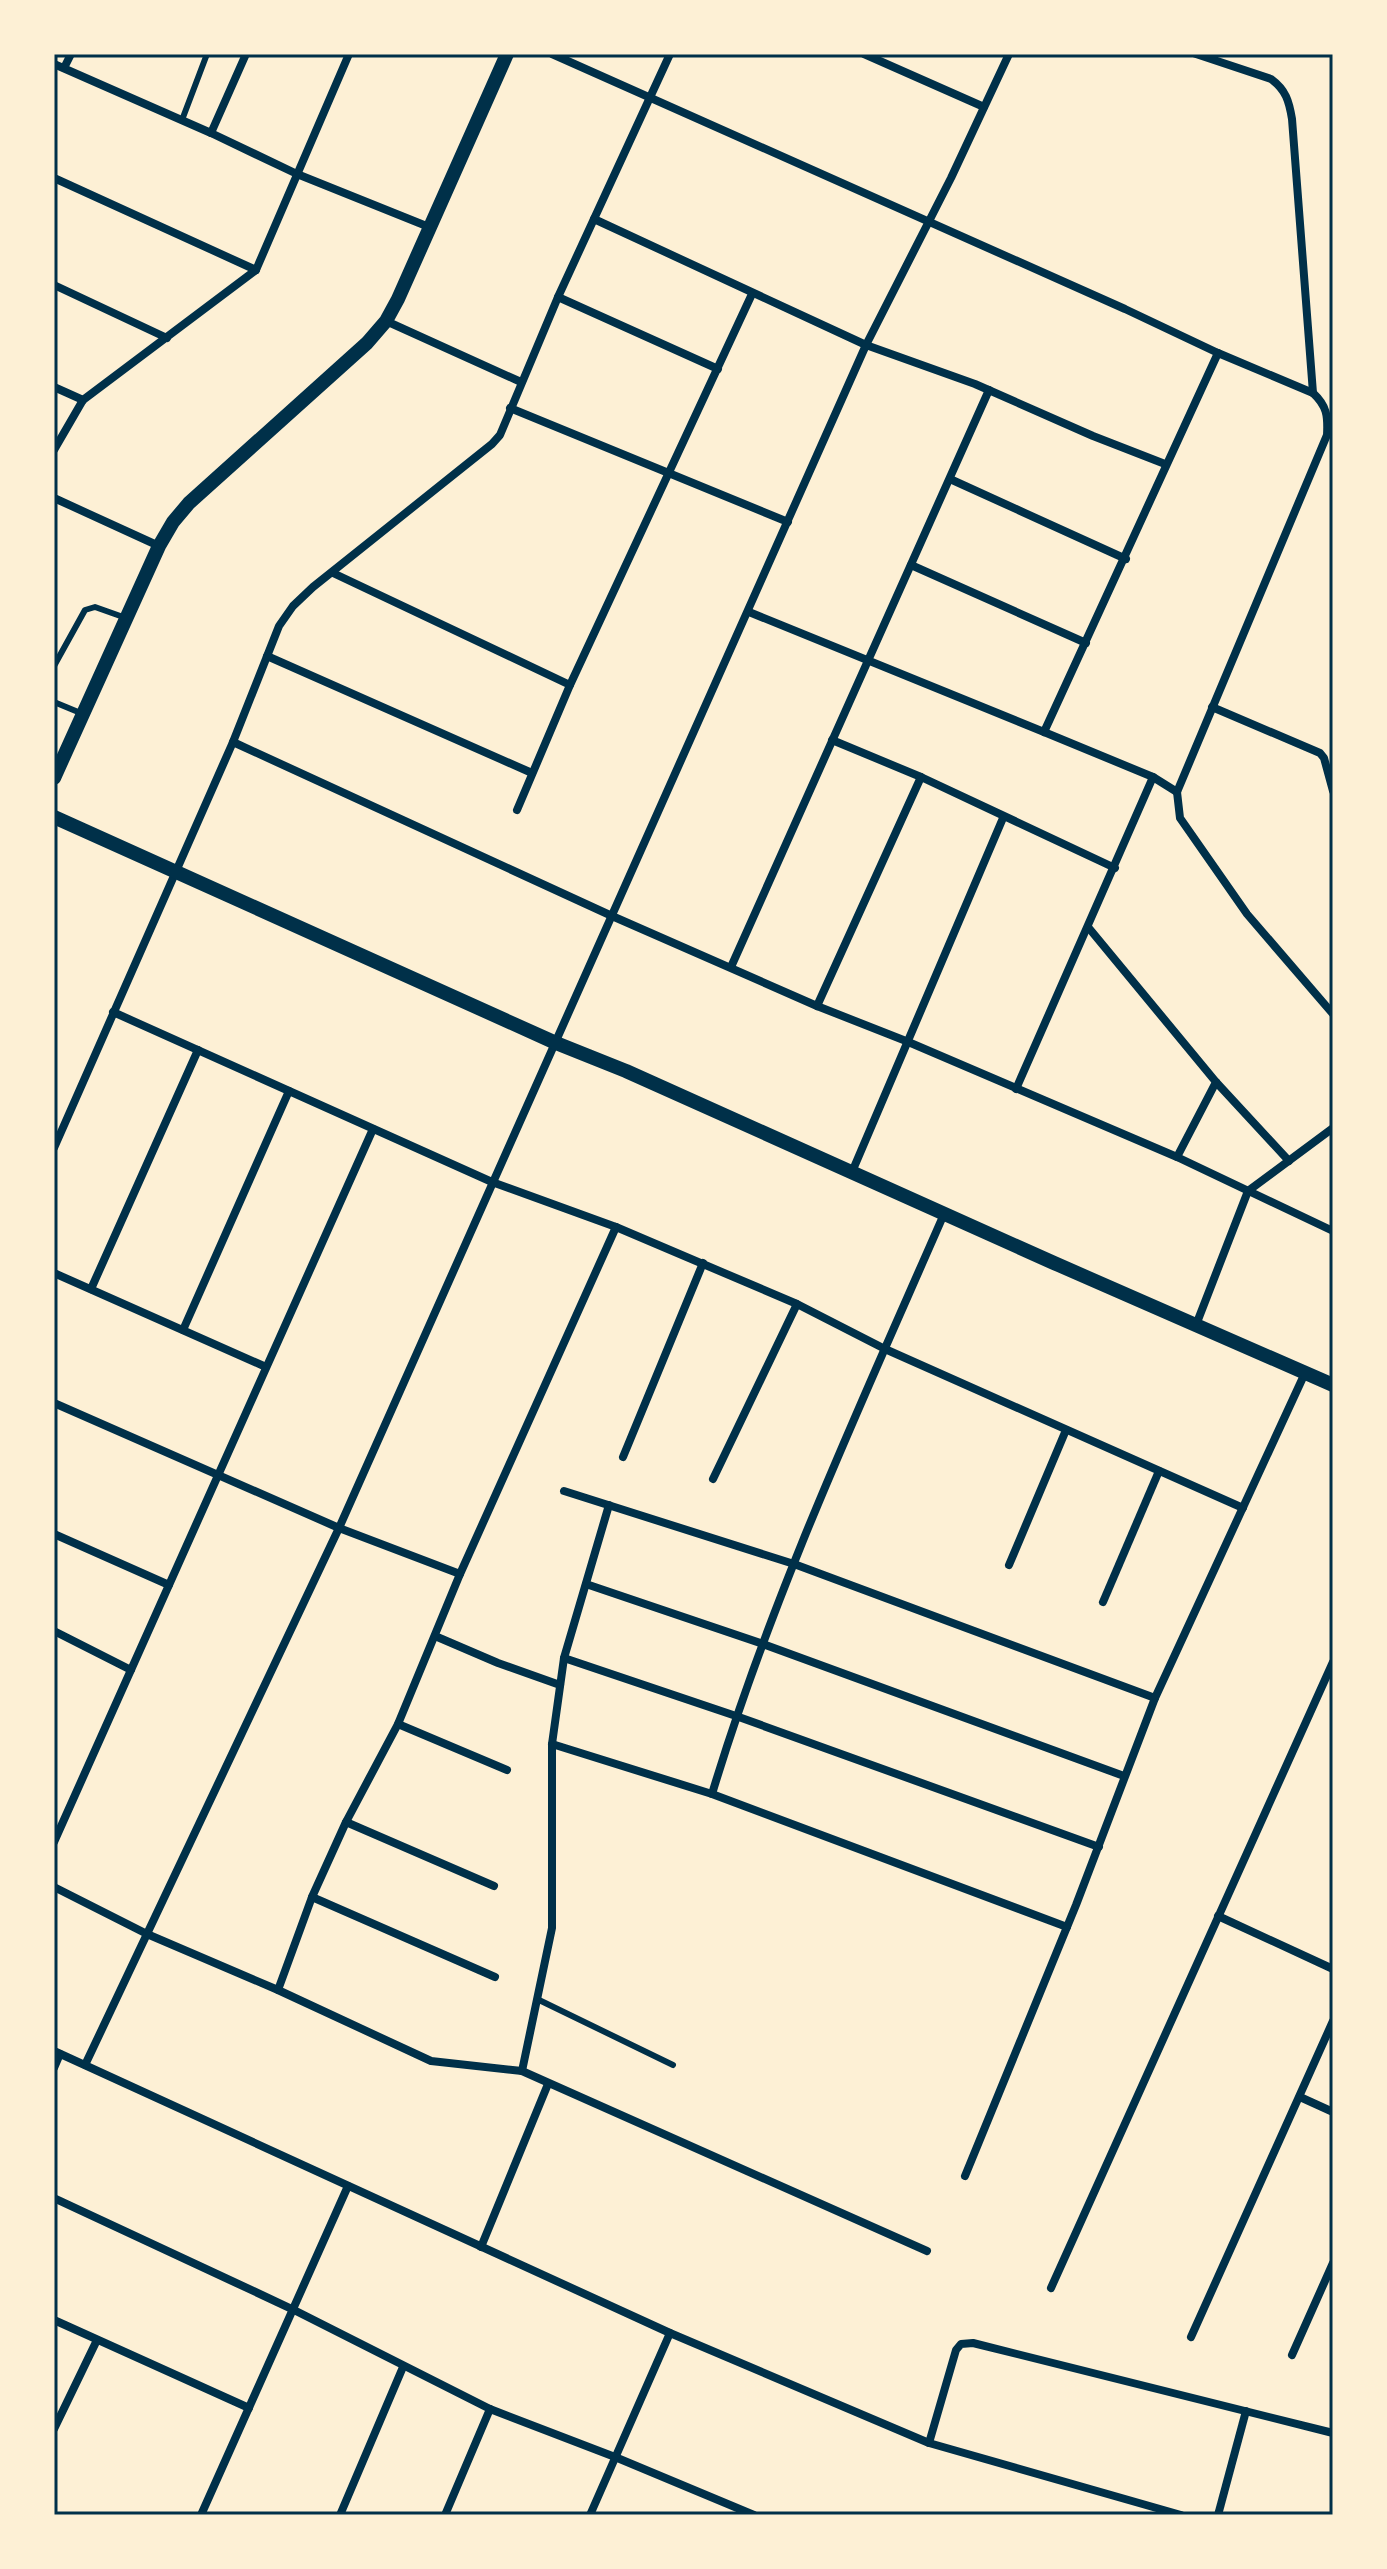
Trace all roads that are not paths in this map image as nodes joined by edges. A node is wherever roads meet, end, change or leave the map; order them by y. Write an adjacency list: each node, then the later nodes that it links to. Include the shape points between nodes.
1 (71, 54): 13 (street)
2 (207, 54): 16 (lane)
3 (246, 54): 17 (street)
4 (349, 54): 18 (street)
5 (507, 54): 22 (street)
6 (552, 54): 14 (street)
7 (670, 54): 14 (street)
8 (864, 54): 11 (street)
9 (1009, 54): 15 (street)
10 (1196, 54): 35 (street, via 1255,73 1281,86 1288,98)
11 (877, 57): 15 (street)
12 (54, 64): 13 (street)
13 (64, 68): 16 (street)
14 (651, 99): 20 (street); 21 (street)
15 (984, 107): 21 (street)
16 (182, 120): 17 (street)
17 (211, 133): 18 (street)
18 (297, 174): 22 (street); 23 (street)
19 (54, 178): 23 (street)
20 (594, 219): 25 (street); 26 (street)
21 (928, 222): 29 (street); 30 (street)
22 (429, 227): 27 (street)
23 (256, 270): 28 (street)
24 (54, 285): 28 (street)
25 (752, 294): 29 (street); 31 (street)
26 (558, 297): 31 (street); 32 (street)
27 (386, 321): 32 (street); 45 (street, via 189,503)
28 (167, 338): 36 (street)
29 (866, 345): 34 (street); 44 (street)
30 (1218, 353): 35 (street); 40 (street)
31 (718, 369): 41 (street)
32 (521, 382): 37 (street)
33 (54, 387): 36 (street)
34 (989, 390): 40 (street); 42 (street)
35 (1313, 393): 38 (street, via 1328,417)
36 (83, 400): 39 (street)
37 (510, 408): 41 (street); 48 (street, via 492,444)
38 (1330, 436): 57 (street)
39 (54, 450)
40 (1165, 464): 46 (street)
41 (667, 473): 44 (street); 55 (street)
42 (950, 479): 46 (street); 47 (street)
43 (54, 498): 45 (street)
44 (788, 522): 49 (street)
45 (159, 546): 50 (street)
46 (1126, 559): 51 (street)
47 (911, 565): 51 (street); 53 (street)
48 (333, 573): 52 (street, via 293,606); 55 (street)
49 (749, 612): 53 (street); 73 (street)
50 (126, 619): 54 (lane, via 95,607 85,610); 58 (street)
51 (1086, 643): 59 (street)
52 (267, 656): 61 (street); 62 (street)
53 (868, 659): 59 (street); 60 (street)
54 (54, 666)
55 (570, 685): 62 (street)
56 (54, 702): 58 (lane)
57 (1212, 707): 66 (street, via 1320,753); 67 (street)
58 (83, 714): 65 (street)
59 (1044, 732): 64 (street)
60 (832, 740): 63 (street); 75 (street)
61 (233, 742): 72 (street); 73 (street)
62 (532, 773): 68 (street)
63 (921, 777): 70 (street); 76 (street)
64 (1153, 777): 67 (street); 71 (street)
65 (54, 778)
66 (1333, 791)
67 (1177, 792): 78 (street, via 1180,818 1247,914)
68 (517, 810)
69 (54, 817): 72 (street)
70 (1003, 818): 71 (street); 79 (street)
71 (1115, 868): 74 (street)
72 (175, 870): 77 (street); 80 (street)
73 (612, 916): 75 (street); 80 (street)
74 (1088, 927): 82 (street); 83 (street)
75 (731, 967): 76 (street)
76 (817, 1006): 79 (street)
77 (113, 1012): 81 (street); 87 (street)
78 (1333, 1014)
79 (906, 1041): 83 (street); 90 (street)
80 (556, 1043): 90 (street); 91 (street)
81 (198, 1050): 84 (street); 98 (street)
82 (1216, 1082): 88 (street); 89 (street)
83 (1016, 1089): 88 (street)
84 (289, 1091): 86 (street); 101 (street)
85 (1333, 1128): 89 (street)
86 (373, 1129): 91 (street); 103 (street)
87 (54, 1148)
88 (1177, 1157): 92 (street)
89 (1289, 1161): 92 (street)
90 (852, 1172): 93 (street)
91 (492, 1182): 94 (street); 115 (street)
92 (1248, 1191): 95 (street); 100 (street)
93 (944, 1214): 100 (street); 102 (street)
94 (616, 1227): 96 (street); 119 (street)
95 (1333, 1231)
96 (703, 1263): 99 (street); 108 (street)
97 (54, 1273): 98 (street)
98 (91, 1289): 101 (street)
99 (797, 1304): 102 (street); 111 (street)
100 (1196, 1325): 104 (street)
101 (183, 1330): 103 (street)
102 (885, 1349): 107 (street); 117 (street)
103 (266, 1367): 110 (street)
104 (1305, 1373): 105 (street); 114 (street)
105 (1333, 1385)
106 (54, 1403): 110 (street)
107 (1066, 1430): 109 (street); 118 (street)
108 (623, 1457)
109 (1159, 1471): 114 (street); 122 (street)
110 (218, 1475): 115 (street); 121 (street)
111 (713, 1479)
112 (564, 1491): 113 (street)
113 (609, 1505): 117 (street); 120 (street)
114 (1243, 1508): 130 (street)
115 (339, 1528): 119 (street); 145 (street)
116 (54, 1534): 121 (street)
117 (794, 1564): 125 (street); 130 (street)
118 (1009, 1565)
119 (460, 1574): 124 (street)
120 (586, 1584): 125 (street); 126 (street)
121 (169, 1585): 128 (street)
122 (1103, 1602)
123 (54, 1631): 128 (street)
124 (435, 1636): 129 (street); 132 (street)
125 (763, 1644): 131 (street); 135 (street)
126 (564, 1658): 129 (street); 131 (street)
127 (1333, 1662): 143 (street)
128 (131, 1670): 138 (street)
129 (560, 1685): 133 (street)
130 (1155, 1698): 135 (street)
131 (736, 1716): 136 (street); 139 (street)
132 (398, 1724): 134 (street); 137 (street)
133 (552, 1744): 136 (street); 149 (street, via 552,1928)
134 (507, 1770)
135 (1124, 1776): 139 (street)
136 (712, 1794): 144 (street)
137 (346, 1822): 140 (street); 142 (street)
138 (54, 1842)
139 (1099, 1847): 144 (street)
140 (494, 1886)
141 (54, 1887): 145 (street)
142 (312, 1897): 147 (street); 148 (street)
143 (1218, 1916): 146 (street); 165 (street)
144 (1067, 1927): 159 (street)
145 (147, 1934): 148 (street); 152 (street)
146 (1333, 1969)
147 (495, 1977)
148 (278, 1990): 155 (street, via 431,2061)
149 (537, 1999): 153 (lane); 155 (street)
150 (1333, 2021): 157 (street)
151 (57, 2052): 152 (street); 154 (street)
152 (85, 2065): 160 (street)
153 (673, 2065)
154 (54, 2068)
155 (522, 2071): 156 (street)
156 (548, 2084): 162 (street); 163 (street)
157 (1300, 2097): 158 (street); 169 (street)
158 (1333, 2112)
159 (965, 2176)
160 (348, 2186): 162 (street); 166 (street)
161 (54, 2198): 166 (street)
162 (481, 2247): 168 (street)
163 (927, 2251)
164 (1333, 2263): 171 (street)
165 (1051, 2288)
166 (292, 2309): 172 (street); 173 (street)
167 (54, 2320): 170 (street)
168 (670, 2333): 178 (street); 179 (street)
169 (1191, 2337)
170 (97, 2340): 173 (street); 176 (street)
171 (1292, 2355)
172 (403, 2367): 174 (street); 181 (street)
173 (249, 2408): 180 (street)
174 (490, 2409): 179 (street); 182 (street)
175 (1246, 2411): 177 (street); 178 (street, via 961,2344); 186 (street)
176 (54, 2429)
177 (1333, 2433)
178 (929, 2443): 185 (street)
179 (615, 2457): 183 (street); 184 (street)
180 (201, 2515)
181 (340, 2515)
182 (445, 2515)
183 (590, 2515)
184 (754, 2515)
185 (1181, 2515)
186 (1218, 2515)

